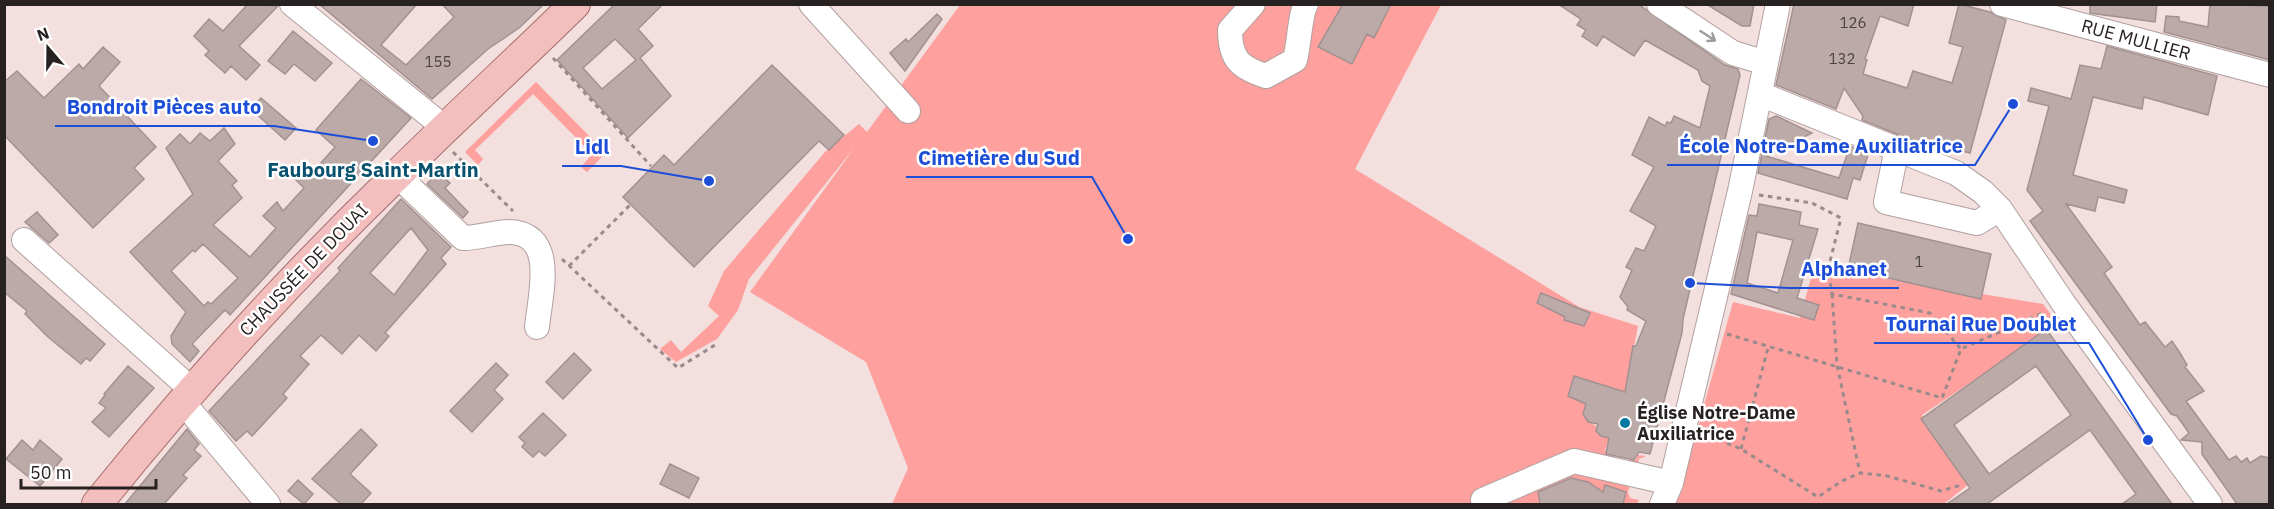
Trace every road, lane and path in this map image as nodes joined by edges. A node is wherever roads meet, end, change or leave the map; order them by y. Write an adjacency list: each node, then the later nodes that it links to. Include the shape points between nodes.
1 (292, 4): 14 (street)
2 (575, 4): 9 (main road, CHAUSSÉE DE DOUAI)
3 (811, 4): 13 (street)
4 (1253, 4): 5 (street, via 1230,30 1230,48 1245,70 1266,76 1295,60)
5 (1306, 4)
6 (1659, 4): 10 (street, one-way to 10, via 1733,53)
7 (1778, 4): 10 (street)
8 (2002, 4): 11 (street, RUE MULLIER)
9 (537, 41): 14 (main road, CHAUSSÉE DE DOUAI); 16 (path)
10 (1766, 63): 12 (street)
11 (2270, 75)
12 (1760, 94): 15 (street); 18 (street)
13 (908, 111)
14 (441, 132): 17 (main road, CHAUSSÉE DE DOUAI); 21 (path)
15 (1897, 148): 20 (street, via 1956,173); 20 (street, via 1886,202 1977,223)
16 (651, 166)
17 (397, 175): 27 (street, via 463,238 513,232 531,238 543,261); 33 (main road, CHAUSSÉE DE DOUAI, via 263,311)
18 (1740, 191): 25 (path, via 1812,203 1841,218 1828,269); 28 (street)
19 (632, 203): 24 (path)
20 (2000, 209): 26 (street)
21 (514, 212)
22 (24, 240): 33 (street)
23 (554, 251): 24 (path)
24 (569, 266): 29 (path, via 678,368)
25 (1832, 294): 31 (path, via 1930,313); 32 (path)
26 (2064, 304): 31 (path); 42 (street)
27 (537, 327)
28 (1708, 328): 30 (path); 34 (street)
29 (715, 345)
30 (1768, 348): 32 (path); 35 (path)
31 (1961, 349): 32 (path, via 1942,398)
32 (1837, 365): 36 (path)
33 (187, 395): 40 (main road, CHAUSSÉE DE DOUAI); 41 (street)
34 (1684, 425): 35 (path); 38 (street)
35 (1741, 449): 36 (path, via 1818,497)
36 (1860, 473): 37 (path, via 1941,491)
37 (1961, 485)
38 (1667, 494): 39 (street, via 1574,461)
39 (1483, 500)
40 (97, 504)
41 (268, 504)
42 (2210, 504)

